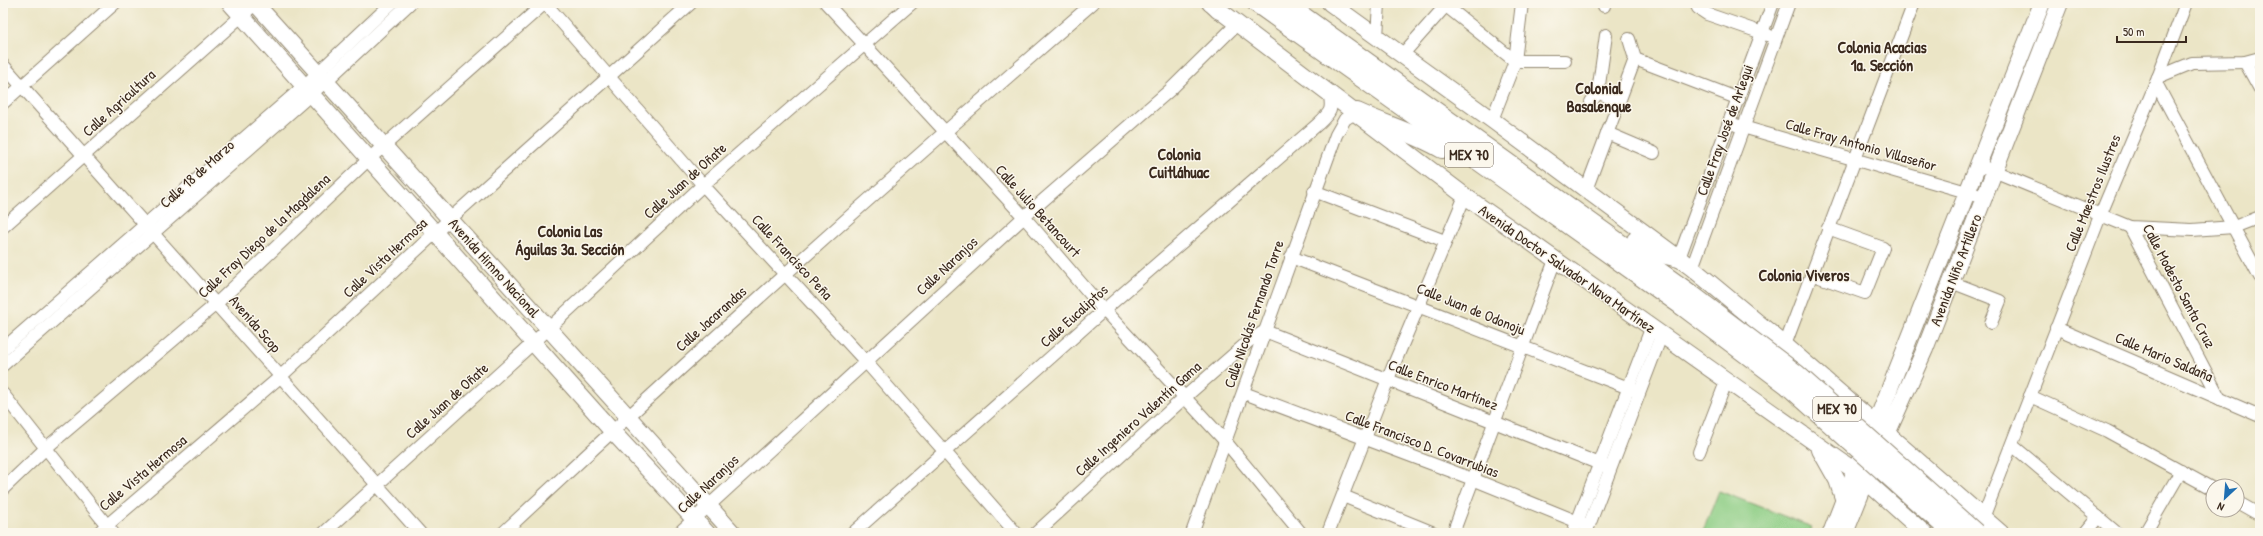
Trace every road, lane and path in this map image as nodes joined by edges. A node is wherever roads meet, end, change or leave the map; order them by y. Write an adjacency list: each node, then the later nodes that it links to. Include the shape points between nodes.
1 (115, 3): 45 (street)
2 (230, 3): 26 (main road, Avenida Himno Nacional)
3 (256, 3): 26 (street, Calle Agricultura); 42 (main road, Avenida Himno Nacional)
4 (392, 3): 42 (street, Calle 18 de Marzo)
5 (410, 3): 42 (street, Calle 18 de Marzo)
6 (545, 3): 43 (street, Calle Francisco Peña); 63 (street, Calle Fray Diego de la Magdalena)
7 (691, 3): 43 (street, Calle Vista Hermosa)
8 (826, 3): 34 (street, Calle Julio Betancourt)
9 (912, 3): 34 (street, Calle Juan de Oñate)
10 (1093, 3): 60 (street, Calle Jacarandas)
11 (1256, 3): 75 (highway, MEX 70)
12 (1285, 3): 30 (highway, MEX 70)
13 (1293, 3): 30 (highway)
14 (1330, 3): 31 (main road)
15 (1379, 3): 31 (street)
16 (1522, 3): 38 (street)
17 (1696, 3): 28 (street, via 1698,8 1707,14)
18 (1773, 3): 28 (street, Calle Fray José de Arlegui)
19 (1789, 3): 32 (street, Calle Fray José de Arlegui)
20 (1914, 3): 67 (street)
21 (2041, 3): 25 (street); 68 (main road, Avenida Niño Artillero)
22 (2186, 3): 44 (street, Calle Maestros Ilustres)
23 (1446, 4): 35 (street); 38 (street)
24 (1214, 5): 27 (main road, Avenida Doctor Salvador Nava Martínez)
25 (2059, 5): 69 (main road, Avenida Niño Artillero)
26 (241, 15): 47 (main road, Avenida Himno Nacional); 65 (street, Calle Agricultura)
27 (1238, 23): 48 (main road, Avenida Doctor Salvador Nava Martínez); 78 (street, Calle Naranjos, via 1170,90)
28 (1762, 33): 32 (street); 50 (street, Calle Fray José de Arlegui)
29 (1606, 35): 49 (street)
30 (1332, 37): 55 (highway, MEX 70)
31 (1377, 37): 35 (main road)
32 (1776, 38): 59 (street, Calle Fray José de Arlegui)
33 (1629, 39): 37 (street)
34 (864, 45): 60 (street, Calle Julio Betancourt); 70 (street, Calle Juan de Oñate)
35 (1402, 55): 56 (main road)
36 (2260, 58): 40 (street)
37 (1635, 59): 50 (street); 52 (street)
38 (1515, 61): 39 (street); 56 (street)
39 (1565, 61)
40 (2244, 62): 44 (street, via 2192,63); 46 (street)
41 (3, 65): 45 (street, Avenida Scop)
42 (322, 77): 47 (street, Calle 18 de Marzo); 63 (main road, Avenida Himno Nacional)
43 (608, 77): 70 (street, Calle Francisco Peña); 80 (street, Calle Vista Hermosa)
44 (2157, 80): 77 (street, Calle Maestros Ilustres); 83 (street)
45 (22, 86): 53 (street); 65 (street, Avenida Scop)
46 (2260, 89)
47 (308, 90): 66 (main road, Avenida Himno Nacional); 85 (street, Calle 18 de Marzo)
48 (1329, 92): 54 (main road, Avenida Doctor Salvador Nava Martínez); 58 (street, Calle Eucaliptos, via 1331,110)
49 (1598, 92): 51 (street); 52 (street)
50 (1739, 100): 57 (street, Calle Fray José de Arlegui)
51 (1591, 102)
52 (1619, 102): 61 (street)
53 (3, 103)
54 (1356, 112): 62 (street, Calle Nicolás Fernando Torre, via 1346,119); 74 (main road, Avenida Doctor Salvador Nava Martínez); 75 (highway, via 1422,137)
55 (1446, 118): 90 (highway, via 1513,154 1653,252); 95 (highway, MEX 70)
56 (1492, 120): 71 (main road)
57 (1730, 123): 59 (street, Calle Fray Antonio Villaseñor); 90 (street, Calle Fray José de Arlegui)
58 (1318, 124): 62 (street, via 1330,126); 98 (street, Calle Eucaliptos)
59 (1743, 128): 67 (street, Calle Fray Antonio Villaseñor); 90 (street, Calle Fray José de Arlegui)
60 (944, 132): 78 (street, Calle Julio Betancourt); 91 (street, Calle Jacarandas)
61 (1607, 133): 64 (street); 71 (street)
62 (1336, 134): 72 (street, Calle Nicolás Fernando Torre)
63 (384, 147): 66 (street, Calle Fray Diego de la Magdalena); 80 (main road, Avenida Himno Nacional)
64 (1654, 153)
65 (84, 156): 81 (street, Calle Agricultura); 85 (street, Avenida Scop)
66 (369, 159): 86 (main road, Avenida Himno Nacional); 96 (street, Calle Fray Diego de la Magdalena)
67 (1856, 160): 73 (street, Calle Fray Antonio Villaseñor); 84 (street)
68 (1979, 165): 69 (street, Calle Modesto Santa Cruz); 73 (main road, Avenida Niño Artillero)
69 (1994, 172): 76 (main road, Avenida Niño Artillero); 77 (street, Calle Modesto Santa Cruz)
70 (703, 185): 91 (street, Calle Francisco Peña); 101 (street, Calle Juan de Oñate)
71 (1586, 190): 90 (main road)
72 (1314, 192): 87 (street); 88 (street, Calle Nicolás Fernando Torre)
73 (1967, 192): 76 (street, Calle Fray Antonio Villaseñor); 123 (main road, Avenida Niño Artillero)
74 (1464, 196): 87 (street); 89 (main road, Avenida Doctor Salvador Nava Martínez)
75 (1526, 196): 95 (highway, MEX 70)
76 (1984, 197): 94 (main road, Avenida Niño Artillero)
77 (2100, 216): 82 (street, Calle Modesto Santa Cruz); 100 (street, Calle Maestros Ilustres)
78 (1024, 217): 98 (street, Calle Julio Betancourt); 108 (street, Calle Naranjos)
79 (2260, 217): 83 (street)
80 (450, 219): 86 (street, Calle Vista Hermosa); 101 (main road, Avenida Himno Nacional)
81 (3, 227)
82 (2130, 227): 83 (street, via 2184,230); 118 (street, Calle Modesto Santa Cruz)
83 (2234, 227): 93 (street)
84 (1828, 228): 92 (street); 92 (street, via 1882,248 1865,293)
85 (150, 230): 96 (street, Avenida Scop); 107 (street, Calle 18 de Marzo); 109 (street, Calle 18 de Marzo)
86 (435, 233): 104 (main road, Avenida Himno Nacional); 110 (street, Calle Vista Hermosa)
87 (1444, 241): 97 (street)
88 (1291, 257): 97 (street, Calle Juan de Odonoju); 102 (street, Calle Nicolás Fernando Torre)
89 (1555, 260): 103 (main road, Avenida Doctor Salvador Nava Martínez); 106 (street)
90 (1685, 263): 105 (main road)
91 (785, 274): 108 (street, Calle Francisco Peña); 120 (street, Calle Jacarandas)
92 (1812, 274): 105 (street)
93 (2260, 277)
94 (1951, 282): 99 (street, via 2000,301); 123 (main road, Avenida Niño Artillero, via 1925,349)
95 (1687, 300): 149 (highway, MEX 70, bridge, via 1797,374); 169 (highway, MEX 70, bridge, via 1787,385)
96 (216, 304): 110 (street, Avenida Scop); 129 (street, Calle Fray Diego de la Magdalena)
97 (1418, 305): 106 (street, Calle Juan de Odonoju); 111 (street)
98 (1104, 310): 117 (street, Calle Julio Betancourt); 130 (street, Calle Eucaliptos)
99 (1991, 323)
100 (2056, 328): 116 (street, Calle Maestros Ilustres); 118 (street, Calle Mario Saldaña)
101 (548, 329): 104 (street, Calle Juan de Oñate); 120 (main road, Avenida Himno Nacional)
102 (1264, 332): 111 (street, Calle Enrico Martínez); 114 (street, Calle Nicolás Fernando Torre); 117 (street, Calle Ingeniero Valentín Gama)
103 (1656, 332): 112 (main road, Avenida Doctor Salvador Nava Martínez); 113 (street)
104 (534, 343): 124 (main road, Avenida Himno Nacional); 138 (street, Calle Juan de Oñate)
105 (1785, 345): 119 (main road)
106 (1523, 347): 113 (street, Calle Juan de Odonoju); 122 (street)
107 (3, 350)
108 (866, 362): 130 (street, Calle Francisco Peña); 143 (street, Calle Naranjos)
109 (3, 365)
110 (280, 377): 138 (street, Avenida Scop); 151 (street, Calle Vista Hermosa)
111 (1388, 380): 122 (street, Calle Enrico Martínez); 125 (street)
112 (1726, 382): 128 (main road, Avenida Doctor Salvador Nava Martínez); 131 (street)
113 (1634, 390): 132 (street)
114 (1244, 393): 125 (street, Calle Francisco D. Covarrubias); 126 (street, Calle Nicolás Fernando Torre)
115 (3, 394): 129 (street)
116 (2030, 396): 127 (street, Calle Maestros Ilustres); 134 (street, via 2107,432)
117 (1185, 397): 126 (street, Calle Julio Betancourt); 160 (street, Calle Ingeniero Valentín Gama)
118 (2220, 399): 121 (street, Calle Mario Saldaña)
119 (1850, 401): 123 (main road); 128 (main road, via 1852,413 1847,428 1835,442)
120 (627, 416): 124 (street, Calle Jacarandas); 143 (main road, Avenida Himno Nacional)
121 (2260, 416)
122 (1496, 423): 132 (street, Calle Enrico Martínez); 136 (street)
123 (1881, 430): 133 (main road); 135 (main road, Avenida Niño Artillero)
124 (612, 431): 148 (main road, Avenida Himno Nacional); 154 (street, Calle Jacarandas)
125 (1365, 439): 136 (street, Calle Francisco D. Covarrubias); 140 (street)
126 (1225, 441): 161 (street, Calle Nicolás Fernando Torre); 162 (street, Calle Julio Betancourt)
127 (2012, 444): 147 (street); 149 (street, Calle Maestros Ilustres)
128 (1817, 445): 135 (main road, Avenida Doctor Salvador Nava Martínez); 142 (main road)
129 (46, 448): 139 (street, Calle Fray Diego de la Magdalena); 151 (street)
130 (946, 452): 158 (street, Calle Eucaliptos); 159 (street, Calle Francisco Peña)
131 (1699, 452)
132 (1605, 465): 150 (street)
133 (1921, 465): 145 (main road, via 1901,481 1898,495); 149 (main road)
134 (2181, 471): 137 (street); 173 (street)
135 (1860, 476): 141 (main road, Avenida Doctor Salvador Nava Martínez); 142 (main road, Avenida Niño Artillero)
136 (1475, 480): 150 (street, Calle Francisco D. Covarrubias); 165 (street)
137 (2205, 484)
138 (379, 485): 152 (street, Calle Juan de Oñate); 153 (street, Avenida Scop)
139 (3, 489)
140 (1343, 496): 163 (street); 164 (street)
141 (1886, 499): 142 (main road); 145 (main road, Avenida Doctor Salvador Nava Martínez)
142 (1850, 504): 166 (main road, Avenida Niño Artillero); 167 (main road, Avenida Niño Artillero)
143 (708, 505): 148 (street, Calle Naranjos); 157 (main road, Avenida Himno Nacional)
144 (2245, 507): 146 (street)
145 (1900, 512): 168 (main road, Avenida Doctor Salvador Nava Martínez)
146 (2260, 515)
147 (2098, 517): 171 (street); 172 (street)
148 (694, 519): 155 (street, Calle Naranjos); 156 (main road, Avenida Himno Nacional)
149 (1980, 525): 170 (main road)
150 (1581, 528)
151 (106, 530)
152 (324, 533)
153 (420, 533)
154 (503, 533)
155 (679, 533)
156 (707, 533)
157 (733, 533)
158 (853, 533)
159 (1016, 533)
160 (1036, 533)
161 (1192, 533)
162 (1301, 533)
163 (1328, 533)
164 (1434, 533)
165 (1453, 533)
166 (1831, 533)
167 (1845, 533)
168 (1924, 533)
169 (1952, 533)
170 (2001, 533)
171 (2084, 533)
172 (2117, 533)
173 (2145, 533)

